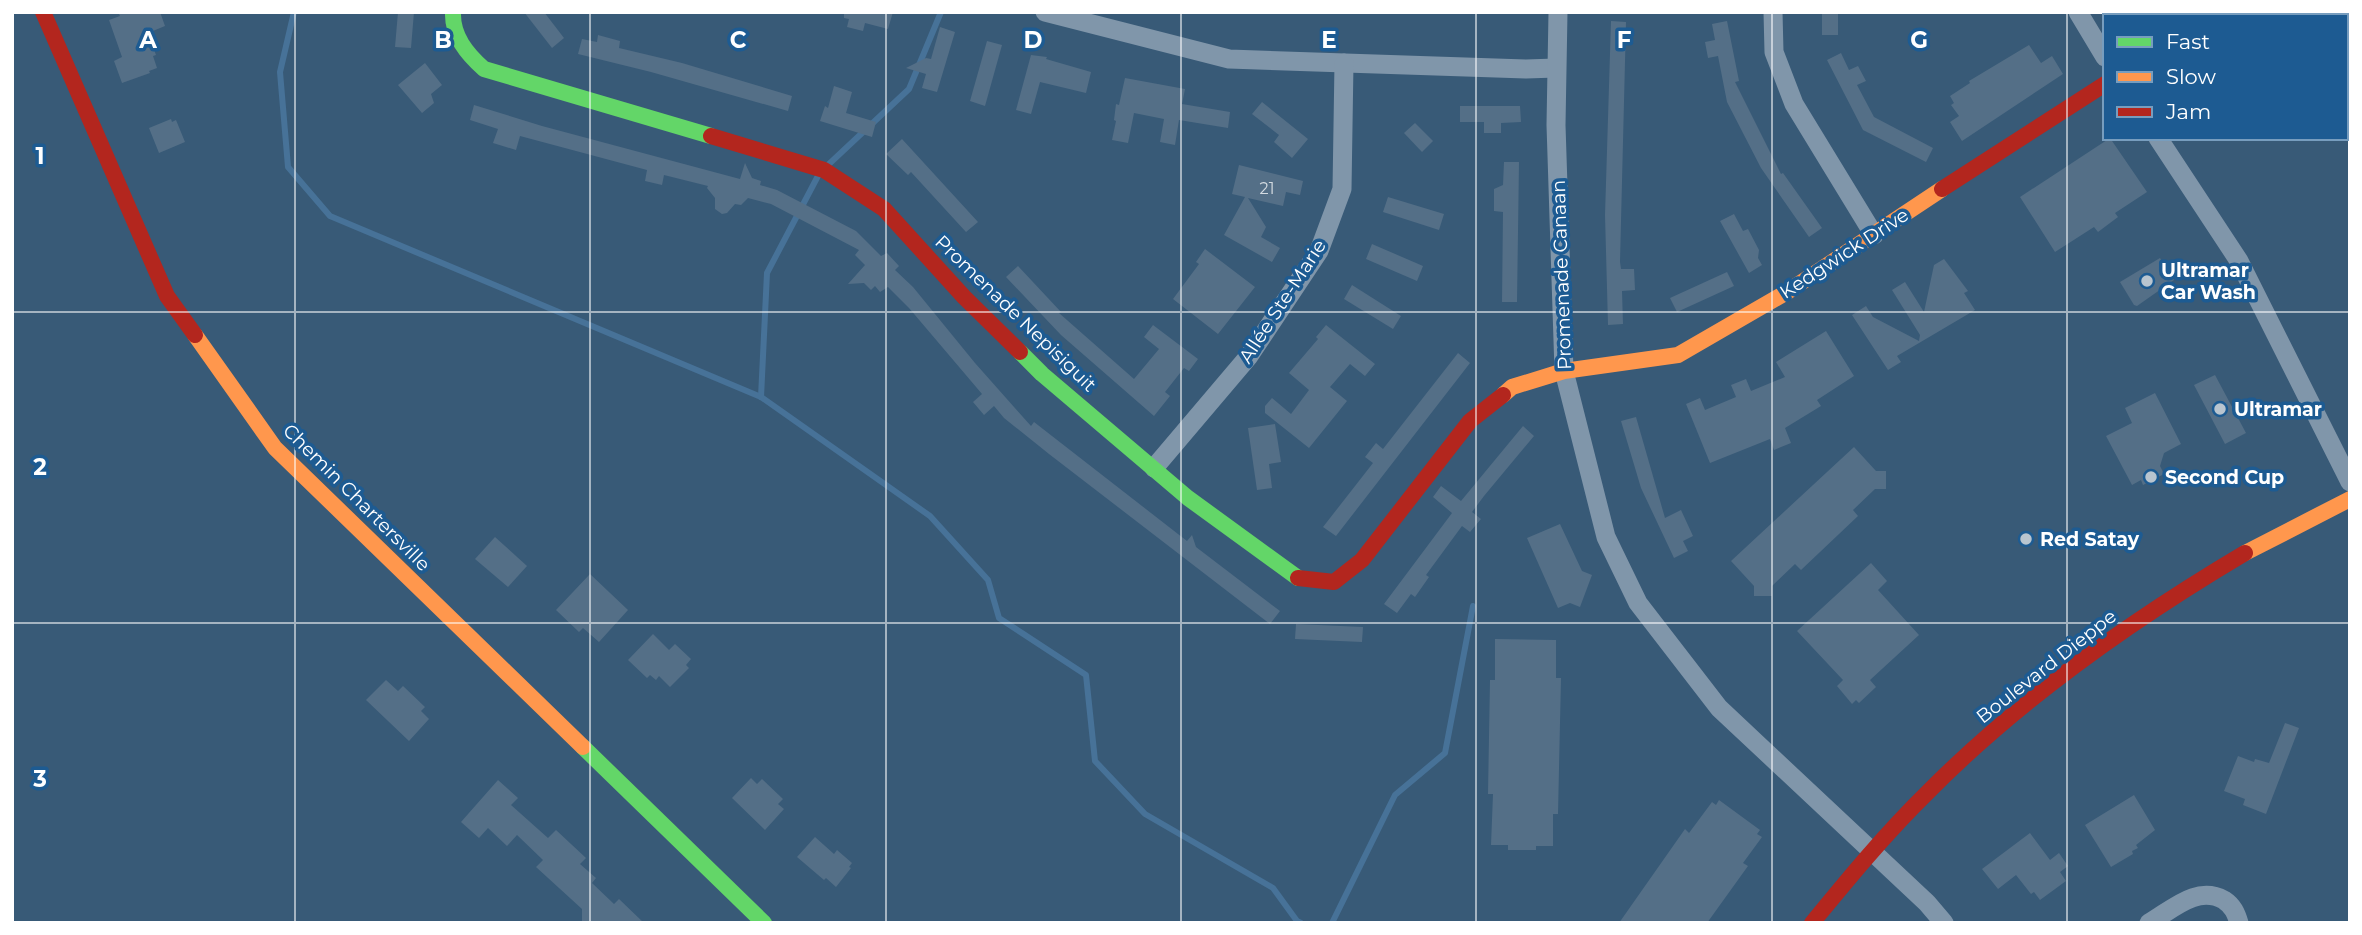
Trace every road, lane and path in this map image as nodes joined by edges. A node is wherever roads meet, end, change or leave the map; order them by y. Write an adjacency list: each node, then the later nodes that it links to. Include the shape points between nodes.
1 (43, 12): 18 (street, Chemin Chartersville, via 167,296 275,448)
2 (453, 12): 14 (street, Promenade Nepisiguit, via 451,20 459,40 484,69 824,170 884,209 1042,374)
3 (1045, 12): 8 (street, via 1229,59)
4 (1558, 12): 9 (street, Promenade Canaan)
5 (1773, 12): 12 (street, via 1774,52 1794,104)
6 (2078, 12): 7 (street)
7 (2103, 54)
8 (1344, 63): 9 (street); 14 (street, Allée Ste-Marie, via 1342,190 1319,251 1249,356)
9 (1556, 68): 13 (street, Promenade Canaan)
10 (2103, 85): 12 (street, Kedgwick Drive)
11 (2159, 140): 15 (street, via 2239,261)
12 (1874, 235): 13 (street, Kedgwick Drive, via 1678,355)
13 (1564, 371): 14 (street, Promenade Nepisiguit, via 1512,387 1470,421 1362,560 1334,582 1301,580); 17 (street, Promenade Canaan, via 1606,537 1639,603 1719,708)
14 (1154, 468)
15 (2350, 482)
16 (2350, 499): 17 (street, Boulevard Dieppe, via 2232,559 2057,680 1947,773)
17 (1871, 852): 19 (street, Boulevard Dieppe); 20 (street, Promenade Canaan)
18 (764, 923)
19 (1812, 923)
20 (1944, 923)
21 (2149, 923): 22 (street, via 2195,895 2210,894 2229,904)
22 (2239, 923)

